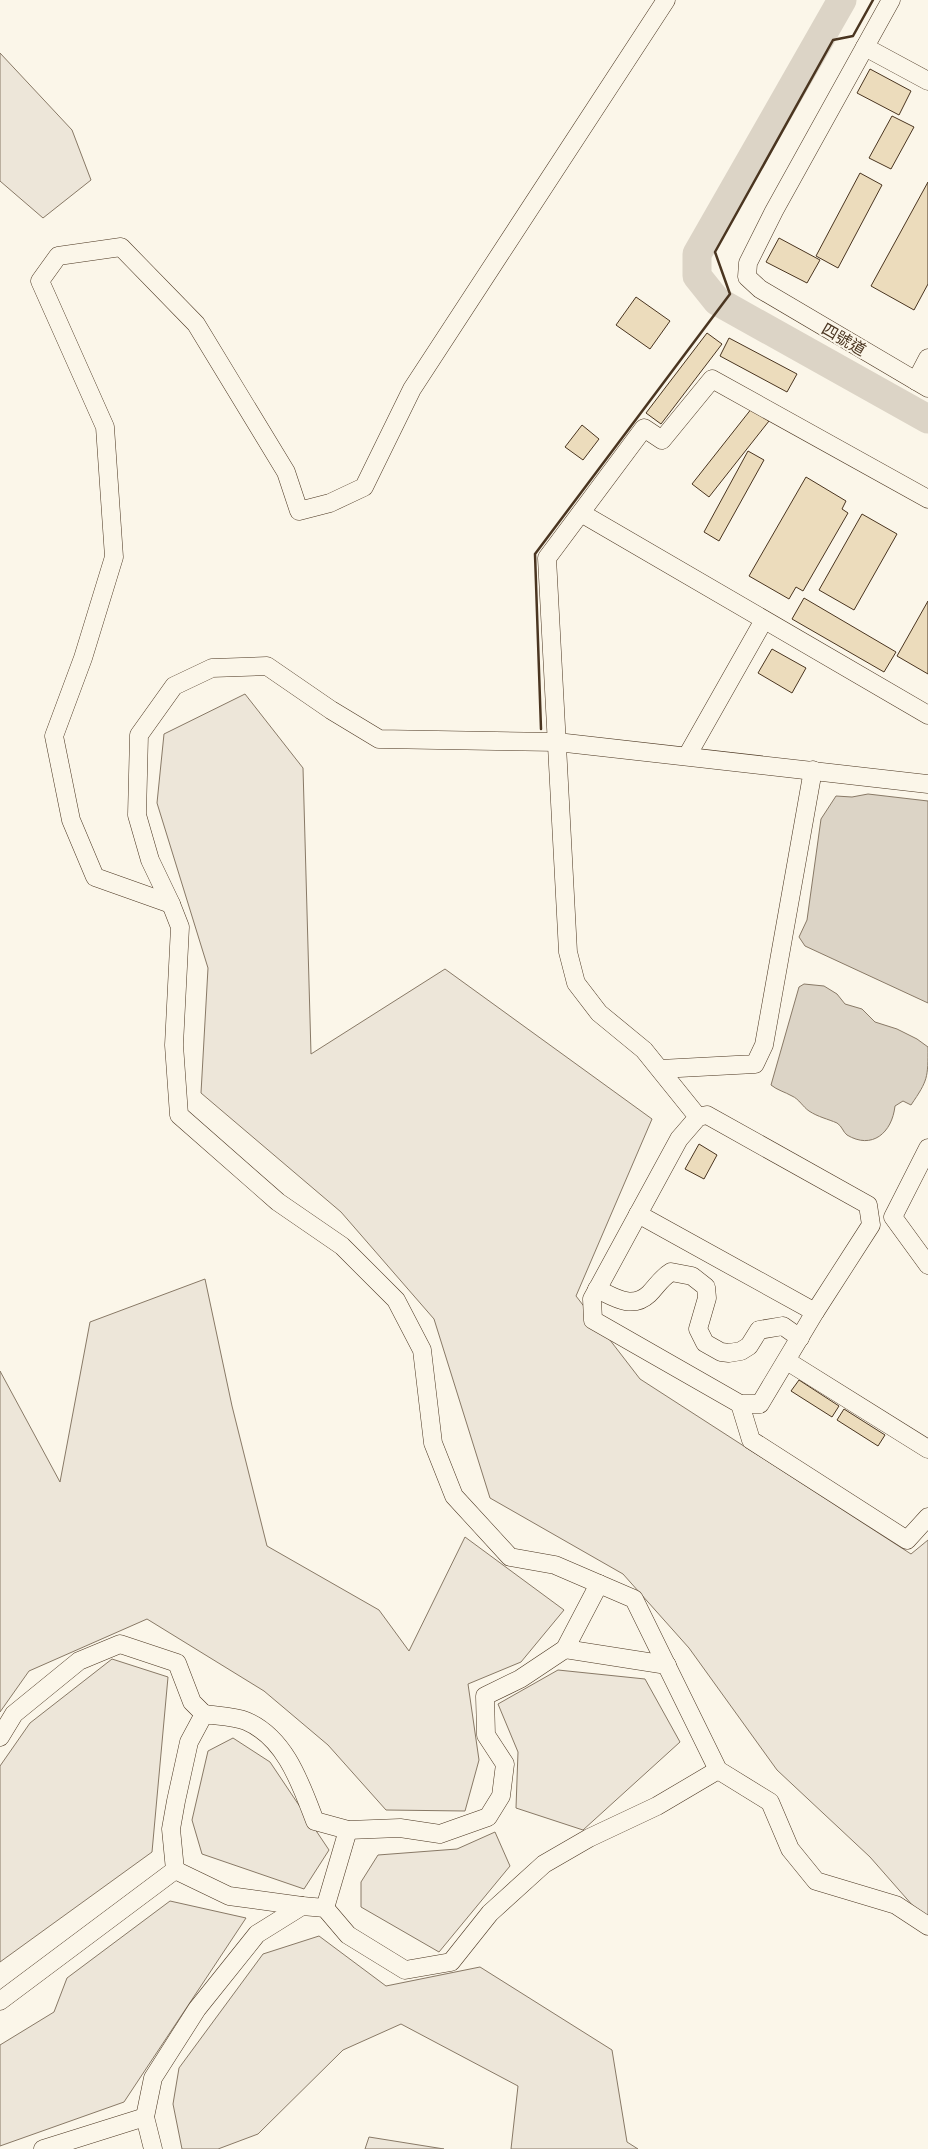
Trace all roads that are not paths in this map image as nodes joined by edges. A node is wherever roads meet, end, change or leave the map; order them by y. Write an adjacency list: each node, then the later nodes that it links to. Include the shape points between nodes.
1 (666, 0): 15 (lane, via 412,390 364,487 330,503 299,511 286,472 196,324 122,247 58,256 40,281 105,427 114,556 83,658 54,736 71,820 95,877)
2 (891, 0): 3 (lane)
3 (866, 46): 4 (lane); 6 (lane, 四號道, via 774,211 748,263 746,277 760,290)
4 (928, 81)
5 (928, 358): 6 (lane)
6 (922, 384)
7 (928, 499): 8 (lane, via 712,379 662,440 644,428)
8 (582, 512): 9 (lane); 11 (lane, via 547,558)
9 (764, 620): 10 (lane); 12 (lane)
10 (928, 715)
11 (557, 742): 12 (lane); 15 (lane, via 378,739 267,666 212,668 174,686 139,735 137,815 150,860); 16 (lane, via 568,952 576,983 599,1013 644,1050)
12 (687, 756): 13 (lane)
13 (813, 770): 14 (lane); 16 (lane, via 764,1045 755,1064)
14 (928, 784)
15 (172, 904): 30 (lane, via 180,927 174,1044 179,1116 278,1202 342,1246 396,1300 422,1350 433,1443 454,1496 510,1557 555,1565)
16 (660, 1069): 17 (lane)
17 (698, 1117): 19 (lane, via 678,1139); 21 (lane, via 707,1115 868,1205)
18 (927, 1155): 20 (lane)
19 (638, 1214): 23 (lane); 24 (lane)
20 (893, 1217): 21 (lane); 22 (lane)
21 (871, 1225): 24 (lane)
22 (928, 1265)
23 (597, 1290): 25 (lane, via 622,1302 638,1302 672,1272 692,1276 706,1287 707,1298 698,1329 705,1343 721,1352 741,1351 759,1330 783,1326); 27 (lane, via 592,1299 593,1320)
24 (815, 1312): 25 (lane)
25 (800, 1338): 26 (lane)
26 (787, 1361): 27 (lane, via 760,1404); 28 (lane)
27 (740, 1404): 29 (lane, via 751,1440 908,1540)
28 (928, 1449)
29 (928, 1517)
30 (599, 1584): 31 (lane); 32 (lane, via 634,1599)
31 (565, 1649): 32 (lane); 36 (lane, via 520,1679 485,1696 486,1735 505,1764 501,1796 488,1817 440,1834 400,1828)
32 (667, 1665): 35 (lane)
33 (204, 1714): 34 (lane, via 192,1702 177,1663 120,1644 79,1661 14,1714); 36 (lane, via 246,1721 275,1740 299,1779 315,1821); 37 (lane, via 189,1742 176,1801 171,1829)
34 (0, 1737)
35 (718, 1770): 39 (lane, via 657,1806 589,1838 544,1864 490,1913 451,1962 405,1970 348,1935); 40 (lane, via 770,1802 790,1849 816,1881 896,1905)
36 (348, 1830): 39 (lane)
37 (175, 1870): 38 (lane, via 229,1896); 41 (lane)
38 (302, 1906): 39 (lane); 42 (lane, via 257,1934 197,2009 153,2078)
39 (325, 1908)
40 (928, 1926)
41 (0, 2001)
42 (145, 2117): 43 (lane); 44 (lane)
43 (42, 2149)
44 (152, 2149)

